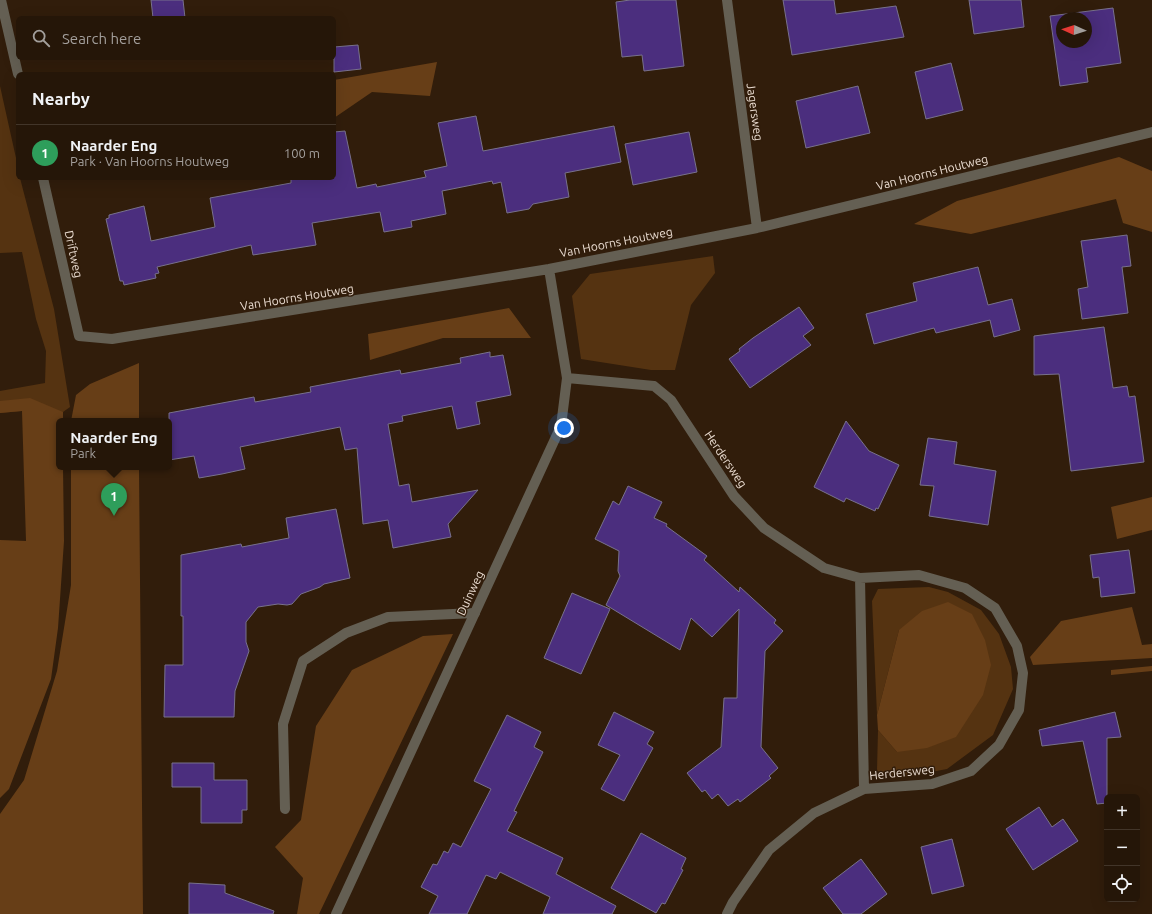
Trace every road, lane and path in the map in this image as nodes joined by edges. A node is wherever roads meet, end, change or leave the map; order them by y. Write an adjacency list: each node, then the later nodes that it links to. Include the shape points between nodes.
1 (1, 0): 3 (street)
2 (727, 0): 6 (street, Jagersweg)
3 (18, 72)
4 (1152, 132): 6 (street, Van Hoorns Houtweg)
5 (43, 180): 8 (street, Driftweg)
6 (757, 228): 7 (street, Van Hoorns Houtweg)
7 (549, 269): 8 (street, Van Hoorns Houtweg, via 148,335 112,339); 9 (street, Duinweg)
8 (78, 336)
9 (567, 378): 10 (street, Herdersweg, via 654,386 672,400 734,496 764,528 824,568); 11 (street, Duinweg, via 562,426)
10 (860, 578): 12 (street, Herdersweg); 12 (street, Herdersweg, via 920,575 965,588 995,608 1017,646 1024,673 1019,710 999,745 971,770 932,784)
11 (475, 613): 13 (street, via 388,617 346,633 303,661 282,724); 14 (street, Duinweg)
12 (864, 789): 15 (street, Herdersweg, via 814,813 769,850)
13 (285, 809)
14 (336, 914)
15 (726, 914)

